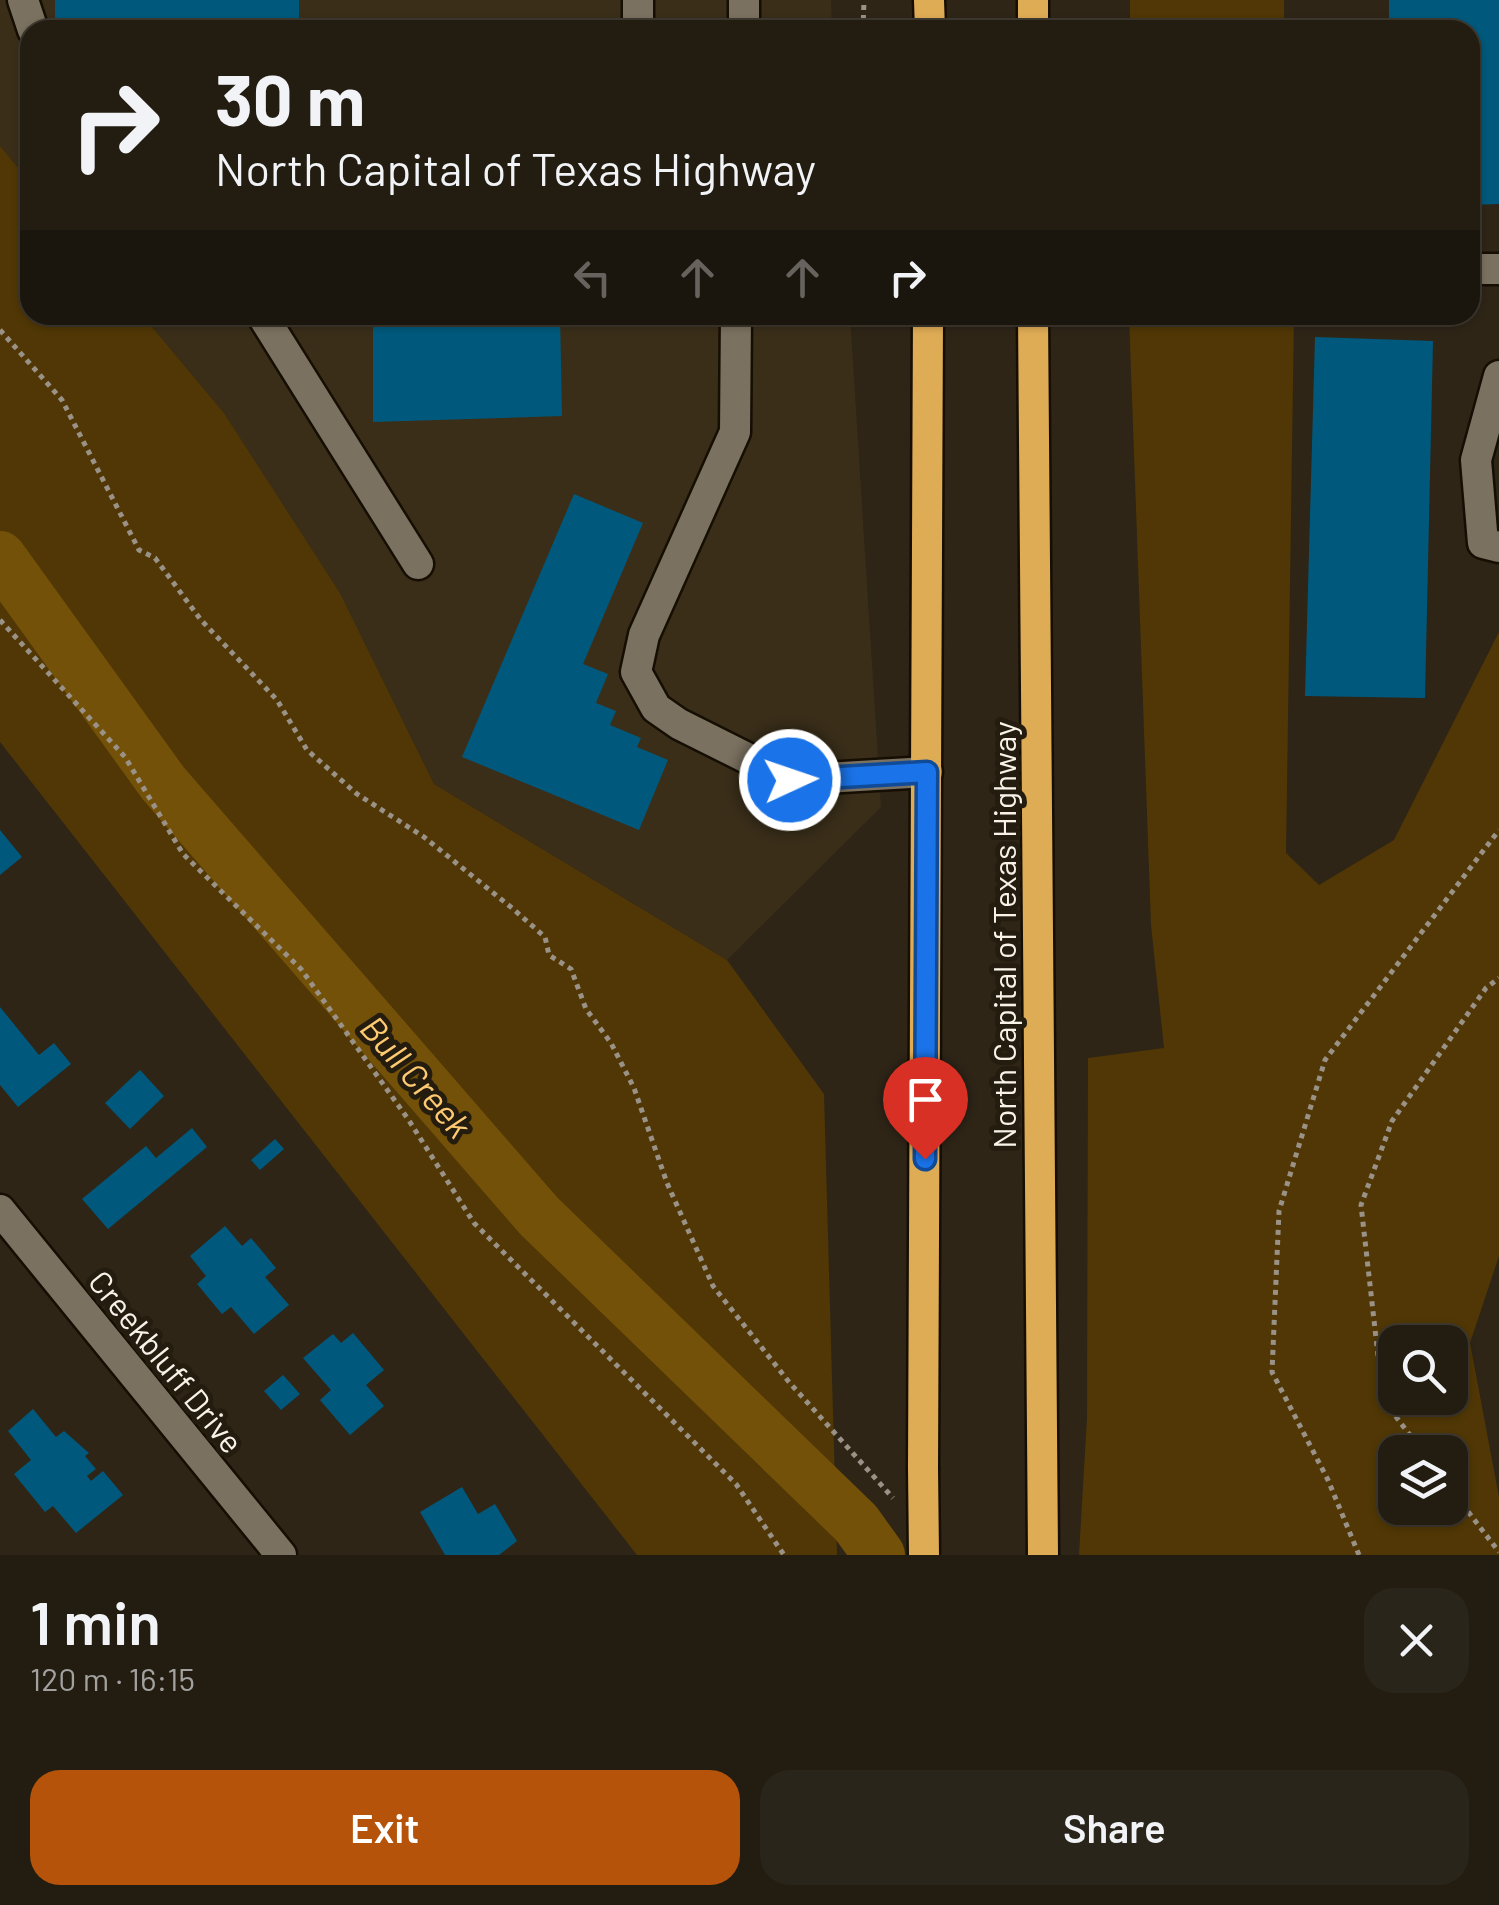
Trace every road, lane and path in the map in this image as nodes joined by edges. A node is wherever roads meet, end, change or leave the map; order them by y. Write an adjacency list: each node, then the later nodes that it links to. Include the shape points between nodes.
1 (268, 325): 8 (street)
2 (736, 325): 10 (street, via 735,432 644,635 636,672 656,708 790,780)
3 (928, 325): 10 (highway)
4 (1033, 325): 21 (highway, North Capital of Texas Highway)
5 (0, 330): 15 (path, via 62,400 139,550 155,558 201,620 277,700 308,750 512,908 545,938 549,955 570,969 586,1010 634,1088 713,1286)
6 (1499, 376): 7 (street, via 1476,460 1483,543)
7 (1499, 547)
8 (418, 564)
9 (0, 620): 19 (path, via 125,758 183,854 301,970 474,1223 736,1484)
10 (927, 772): 20 (highway, bridge)
11 (1499, 830): 22 (path, via 1325,1060 1279,1212 1272,1372)
12 (1499, 978): 14 (path, via 1392,1121 1361,1205 1383,1400)
13 (0, 1210): 18 (street, Creekbluff Drive)
14 (1410, 1435)
15 (900, 1510)
16 (1468, 1512): 17 (path)
17 (1499, 1552)
18 (281, 1555)
19 (784, 1555)
20 (924, 1555)
21 (1043, 1555)
22 (1359, 1555)

